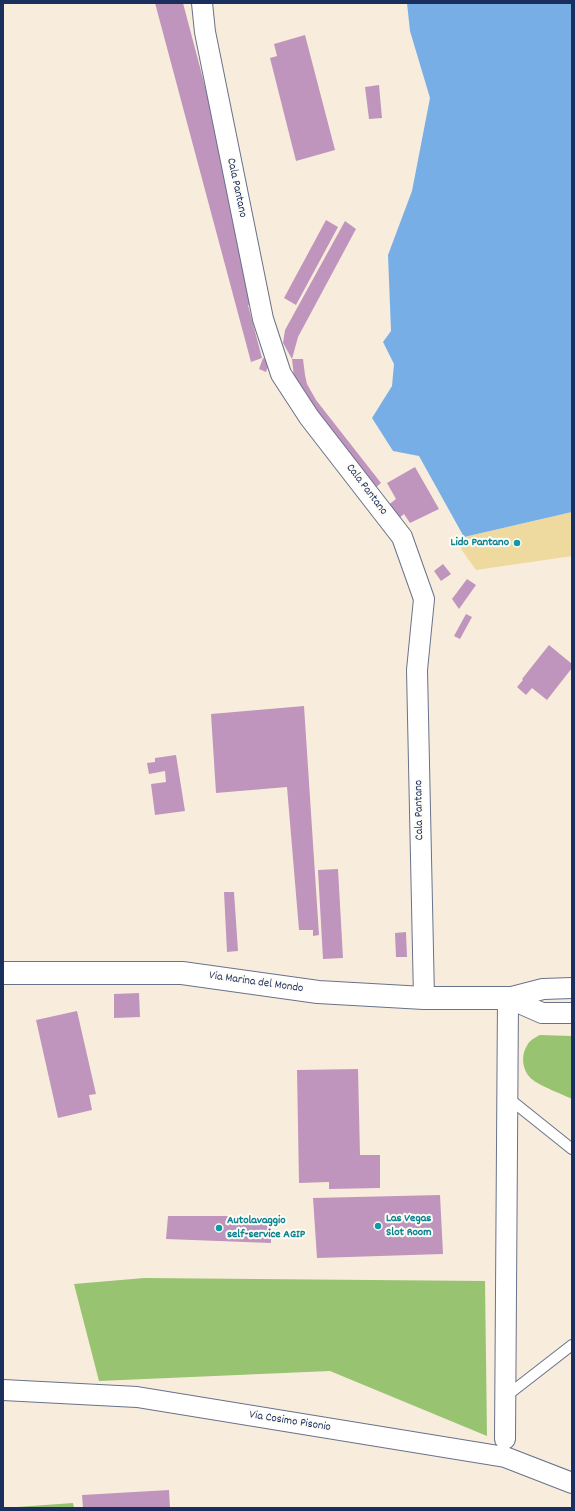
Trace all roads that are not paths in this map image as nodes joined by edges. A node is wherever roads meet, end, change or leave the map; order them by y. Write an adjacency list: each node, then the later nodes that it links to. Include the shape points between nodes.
1 (202, 3): 4 (street, Cala Pantano, via 205,32 263,318 281,374 309,417 402,537 424,599 417,670)
2 (3, 973): 4 (street, Via Marina del Mondo, via 182,973 318,992)
3 (572, 988): 5 (street, Via Marina del Mondo, via 543,989)
4 (424, 998): 5 (street, Via Marina del Mondo)
5 (508, 998): 6 (street, Via Marina del Mondo, via 542,1013); 7 (street)
6 (572, 1013)
7 (508, 1097): 8 (lane); 11 (street)
8 (572, 1149)
9 (572, 1345): 11 (lane)
10 (3, 1390): 13 (street, Via Cosimo Pisonio, via 137,1397 505,1457)
11 (505, 1397): 12 (street)
12 (505, 1440)
13 (572, 1483)

